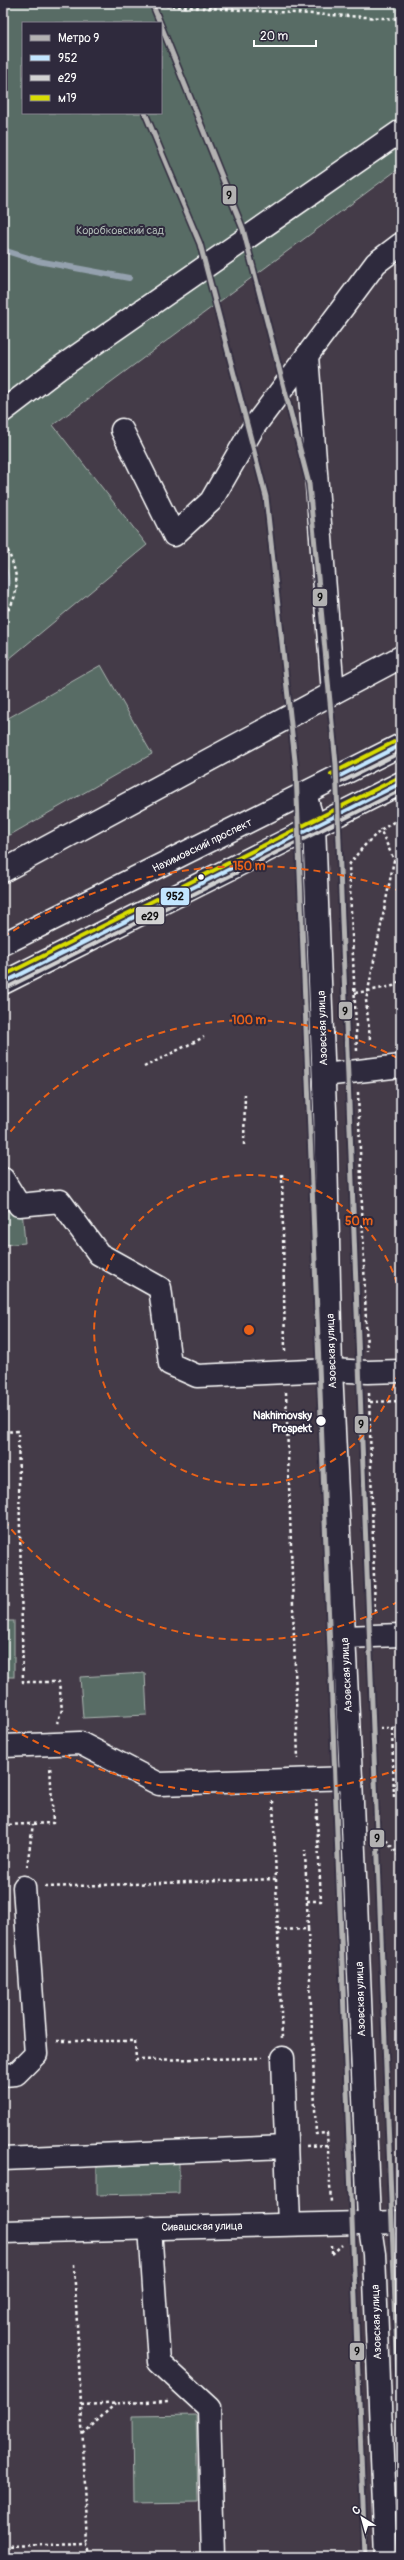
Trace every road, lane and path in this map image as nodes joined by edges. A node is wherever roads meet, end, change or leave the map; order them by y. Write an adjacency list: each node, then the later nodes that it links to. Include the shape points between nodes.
1 (118, 3): 2 (path)
2 (401, 19)
3 (401, 131): 6 (street, via 58,369)
4 (401, 244): 5 (street, via 376,263)
5 (307, 356): 7 (street, via 253,428 211,502 174,535); 11 (street)
6 (3, 411)
7 (122, 430)
8 (3, 539): 9 (path, via 18,575 12,606)
9 (3, 617)
10 (401, 657): 11 (street)
11 (333, 693): 18 (street)
12 (401, 745): 14 (street, Нахимовский проспект)
13 (401, 782): 16 (street)
14 (305, 794): 16 (street, Азовская улица); 19 (street, Нахимовский проспект)
15 (401, 818): 17 (path)
16 (314, 825): 21 (street); 29 (street, Азовская улица)
17 (380, 829): 22 (path, via 394,860); 23 (path, via 349,865)
18 (3, 872)
19 (3, 944)
20 (401, 980): 22 (path, via 393,986)
21 (3, 983)
22 (368, 991): 23 (path); 25 (path, via 366,1000)
23 (355, 993): 28 (path)
24 (204, 1037): 27 (path)
25 (370, 1039)
26 (401, 1066): 28 (street)
27 (144, 1067)
28 (358, 1071): 29 (street); 37 (path)
29 (324, 1075): 34 (street, Азовская улица)
30 (245, 1092): 31 (path)
31 (244, 1145)
32 (282, 1174): 36 (path)
33 (3, 1179): 36 (street, via 19,1205 60,1201 99,1254 160,1288 170,1364 197,1376)
34 (331, 1370): 36 (street); 37 (street); 43 (street, Азовская улица)
35 (401, 1371): 37 (street)
36 (286, 1372): 50 (path)
37 (368, 1372): 39 (path)
38 (401, 1400): 39 (path)
39 (370, 1402): 42 (path)
40 (3, 1432): 47 (path, via 18,1431 23,1682 59,1682 62,1710)
41 (401, 1635): 42 (street)
42 (375, 1636): 43 (street)
43 (344, 1638): 49 (street, Азовская улица)
44 (401, 1727): 46 (path)
45 (380, 1728): 46 (path)
46 (392, 1728): 52 (path)
47 (50, 1744): 48 (street); 51 (street, via 80,1743 159,1784); 53 (path, via 52,1823)
48 (3, 1746)
49 (351, 1778): 50 (street); 69 (street, Азовская улица)
50 (307, 1779): 51 (street); 60 (path, via 320,1901)
51 (272, 1780): 58 (path)
52 (394, 1797)
53 (33, 1824): 54 (path); 59 (path)
54 (3, 1825)
55 (386, 1840): 57 (path)
56 (305, 1850): 60 (path)
57 (401, 1858)
58 (276, 1879): 59 (path); 62 (path)
59 (24, 1887): 63 (street)
60 (307, 1901): 61 (path)
61 (308, 1929): 62 (path); 68 (path, via 316,2134 327,2133)
62 (278, 1930): 64 (path)
63 (36, 2054): 64 (path, via 58,2041 135,2041 136,2060); 65 (street, via 16,2074)
64 (283, 2058): 66 (street)
65 (3, 2075)
66 (286, 2147): 67 (street); 71 (street)
67 (3, 2159)
68 (330, 2194)
69 (369, 2222): 70 (street, Сивашская улица); 71 (street, Сивашская улица); 79 (street, Азовская улица, via 374,2254)
70 (401, 2222)
71 (289, 2224): 72 (street, Сивашская улица)
72 (150, 2227): 73 (street, Сивашская улица); 75 (street, via 159,2362)
73 (3, 2232)
74 (74, 2264): 76 (path)
75 (200, 2400): 77 (path); 83 (street, via 209,2408)
76 (81, 2404): 77 (path); 78 (path)
77 (115, 2404): 78 (path)
78 (83, 2434): 80 (path)
79 (392, 2518): 84 (street, Азовская улица)
80 (88, 2544): 81 (path); 82 (path)
81 (3, 2546)
82 (90, 2557)
83 (213, 2557)
84 (386, 2557)

